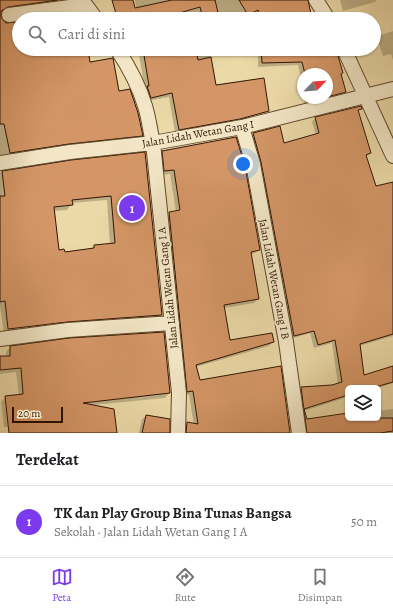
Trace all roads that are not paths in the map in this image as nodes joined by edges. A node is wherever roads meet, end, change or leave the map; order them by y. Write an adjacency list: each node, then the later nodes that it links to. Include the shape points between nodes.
1 (316, 0): 5 (street)
2 (84, 2): 3 (street); 4 (street)
3 (26, 12)
4 (91, 12)
5 (324, 12)
6 (12, 14): 7 (street)
7 (9, 15)
8 (122, 56): 13 (street, Jalan Lidah Wetan Gang I A, via 145,106)
9 (347, 56): 11 (street)
10 (393, 89): 11 (street, Jalan Lidah Wetan Gang I)
11 (366, 96): 12 (street, Jalan Lidah Wetan Gang I); 14 (street)
12 (242, 127): 13 (street, Jalan Lidah Wetan Gang I); 19 (street, Jalan Lidah Wetan Gang I B, via 253,164 286,342)
13 (152, 143): 15 (street, Jalan Lidah Wetan Gang I); 16 (street, Jalan Lidah Wetan Gang I A)
14 (393, 156)
15 (0, 163)
16 (172, 323): 17 (street, via 68,330); 18 (street, Jalan Lidah Wetan Gang I A, via 178,393)
17 (0, 338)
18 (178, 433)
19 (299, 433)

